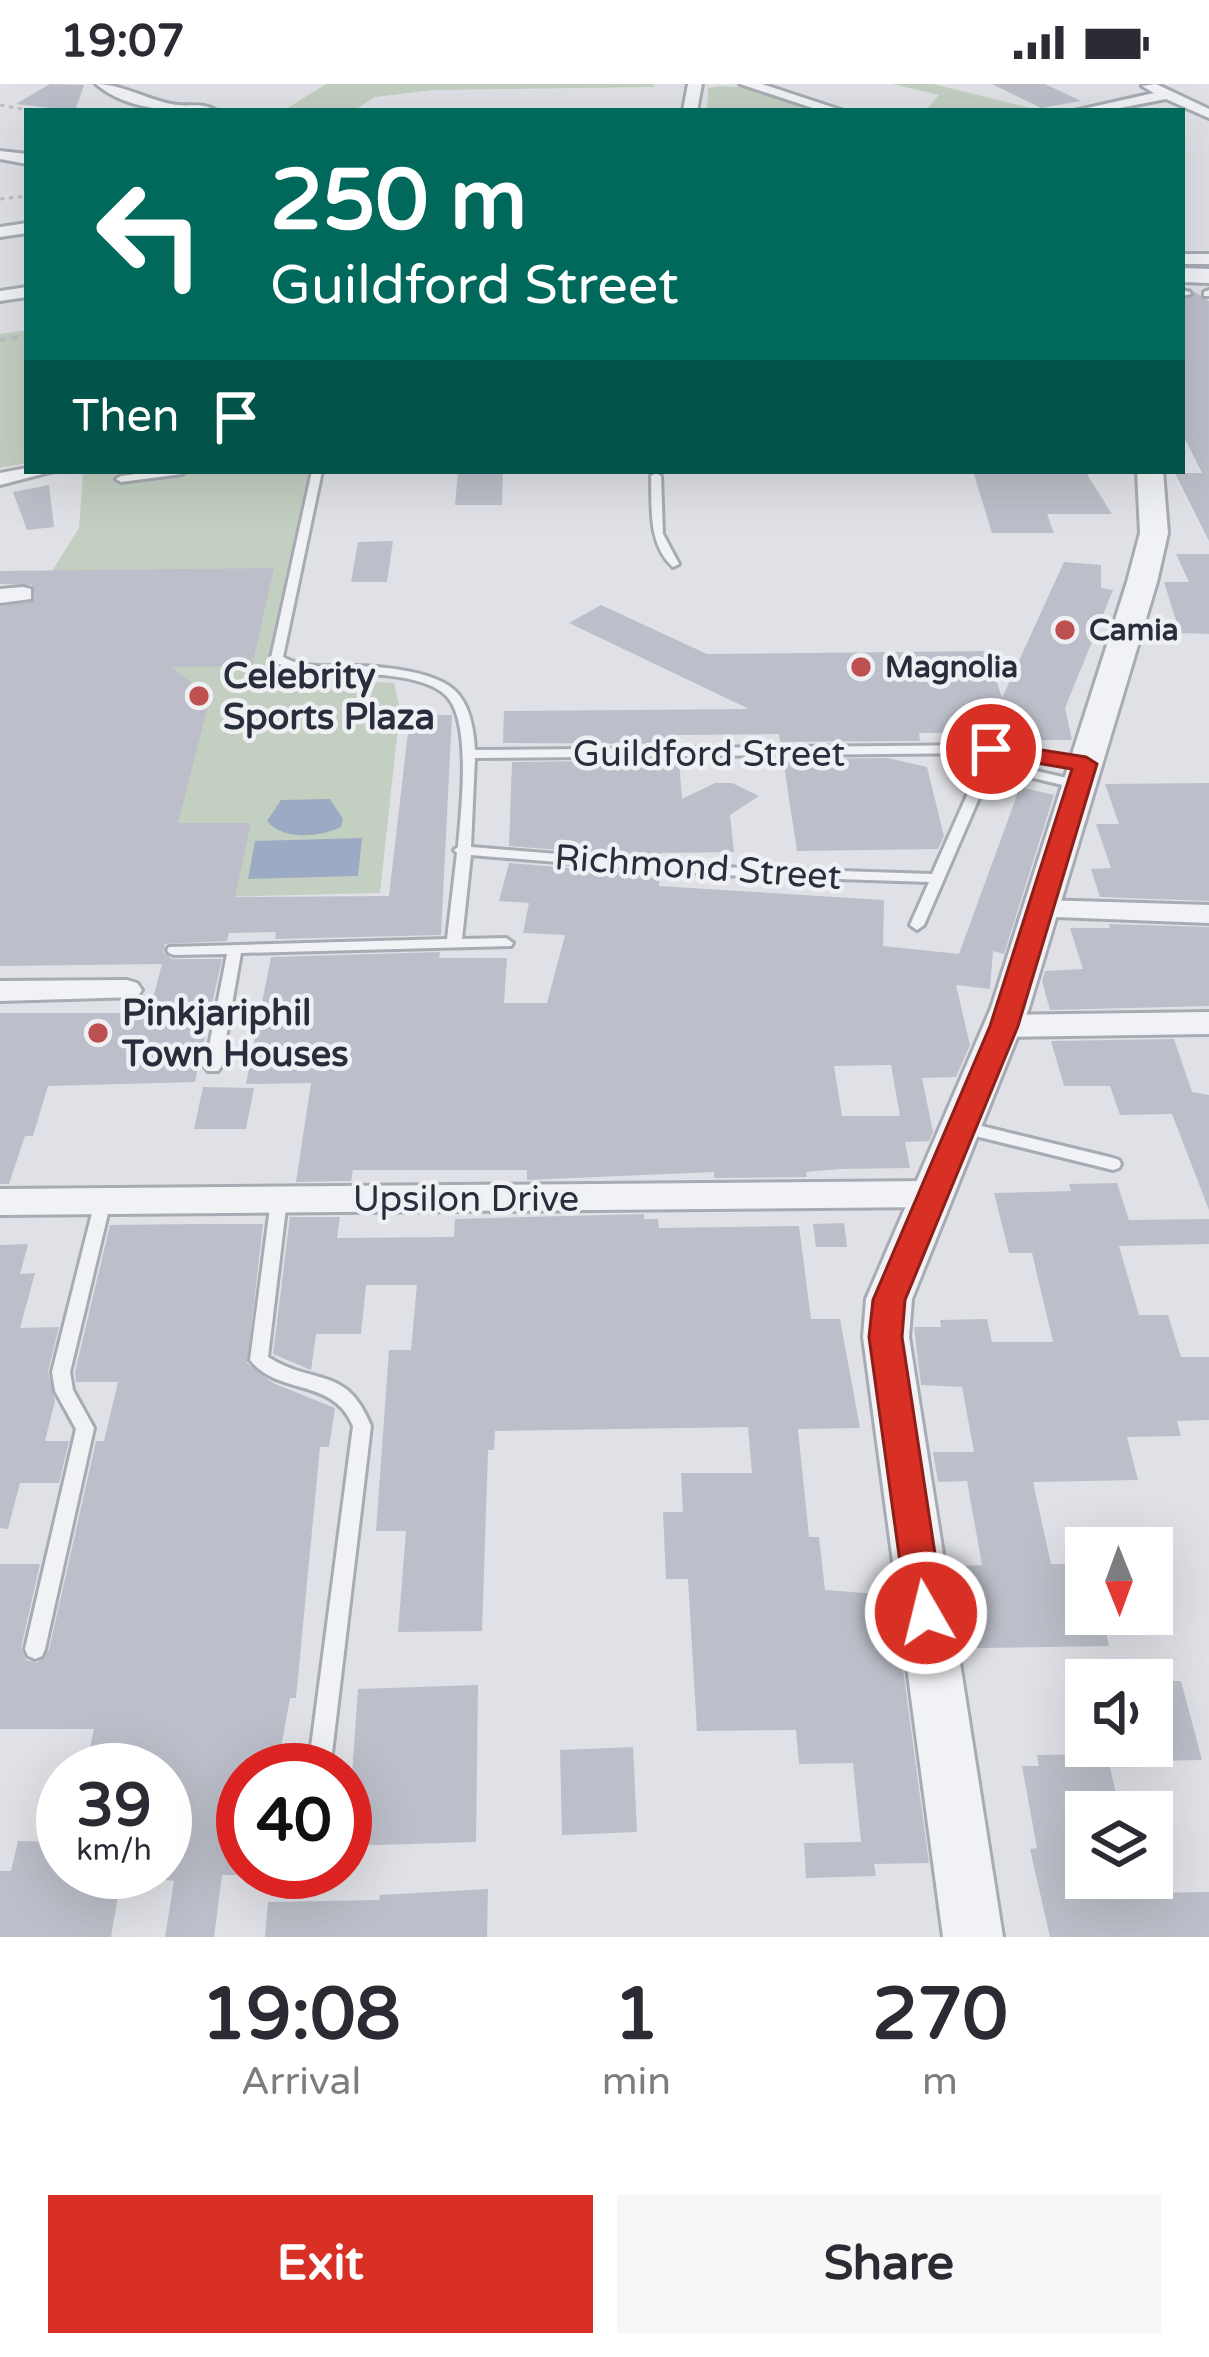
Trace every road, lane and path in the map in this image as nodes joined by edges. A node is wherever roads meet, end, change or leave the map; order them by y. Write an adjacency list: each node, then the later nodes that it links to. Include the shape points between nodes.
1 (103, 84): 6 (street)
2 (748, 84): 7 (street)
3 (1144, 84): 4 (street)
4 (1167, 95): 5 (street); 8 (street)
5 (1187, 104): 9 (street); 10 (street)
6 (166, 108)
7 (827, 108)
8 (1097, 108)
9 (1164, 108)
10 (1209, 114)
11 (159, 474): 15 (lane)
12 (316, 474): 18 (lane, via 277,658 298,668 401,676 451,692 465,712)
13 (1150, 474): 20 (street, via 1154,533)
14 (656, 476): 16 (lane, via 658,534)
15 (121, 479)
16 (673, 564)
17 (999, 713): 19 (lane)
18 (469, 754): 19 (lane, Guildford Street); 21 (lane)
19 (989, 756): 20 (lane, Guildford Street); 20 (lane, Guildford Street); 22 (lane)
20 (1082, 774): 23 (street)
21 (461, 850): 22 (lane, Richmond Street, via 719,872); 27 (lane)
22 (934, 878): 25 (lane)
23 (1041, 909): 24 (street); 33 (street)
24 (1209, 914)
25 (916, 925)
26 (506, 943): 27 (lane)
27 (454, 944): 28 (lane)
28 (235, 949): 29 (lane); 34 (lane)
29 (174, 950)
30 (127, 990): 31 (street)
31 (0, 991)
32 (1209, 1023): 33 (street)
33 (1004, 1026): 35 (street)
34 (213, 1066)
35 (962, 1127): 36 (lane); 37 (street)
36 (1113, 1164)
37 (932, 1194): 38 (street, Upsilon Drive); 43 (street, via 889,1300 886,1337)
38 (279, 1200): 39 (street, Upsilon Drive); 42 (lane, via 259,1360 277,1375 340,1389 357,1405 362,1426)
39 (103, 1201): 40 (street, Upsilon Drive); 41 (lane, via 61,1372 85,1428)
40 (0, 1202)
41 (34, 1649)
42 (322, 1743)
43 (973, 1937)

